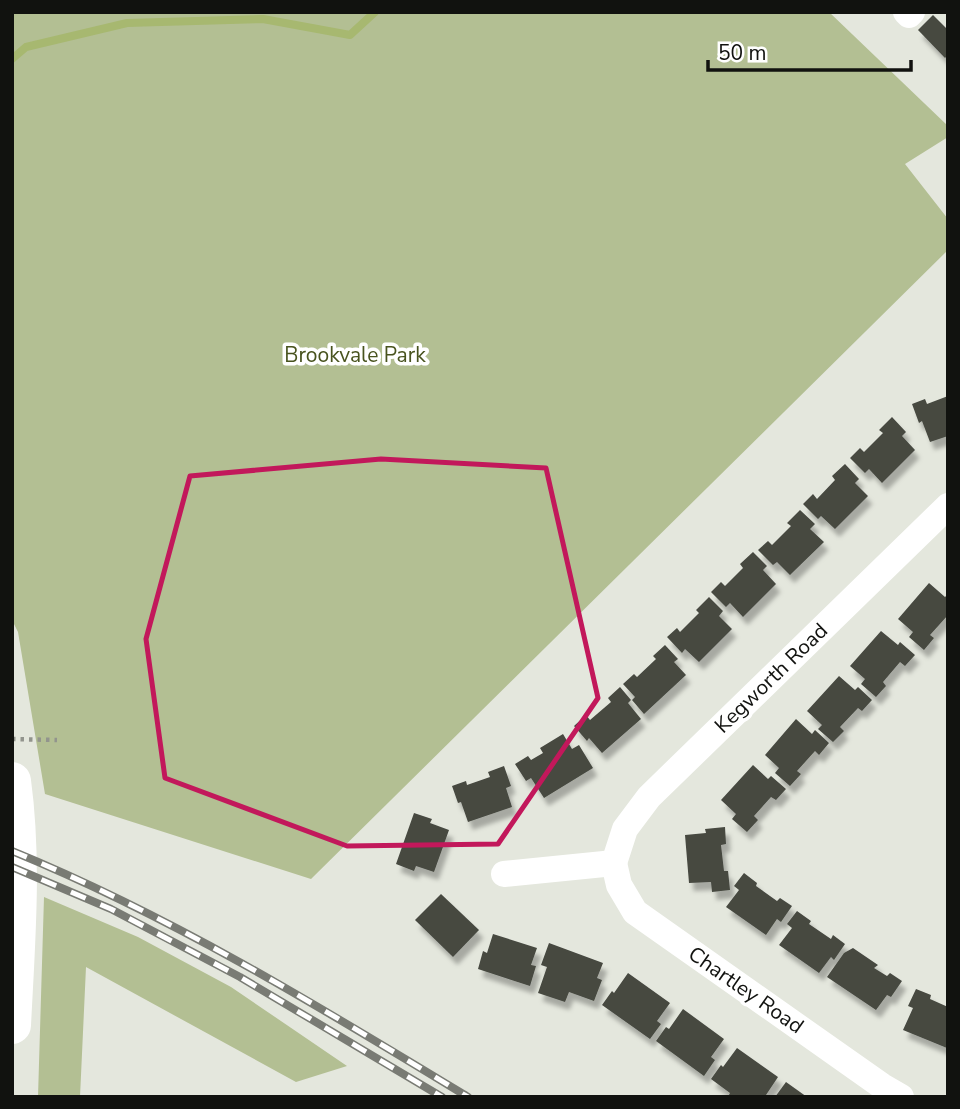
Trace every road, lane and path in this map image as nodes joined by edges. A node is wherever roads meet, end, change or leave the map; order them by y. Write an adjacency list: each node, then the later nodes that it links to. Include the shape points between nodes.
1 (948, 506): 5 (street, Kegworth Road, via 649,797 625,829)
2 (12, 739): 3 (path)
3 (57, 740)
4 (12, 781): 7 (highway, via 18,883)
5 (614, 863): 6 (street); 8 (street, Chartley Road, via 619,885 635,912)
6 (504, 874)
7 (12, 1024)
8 (901, 1097)

